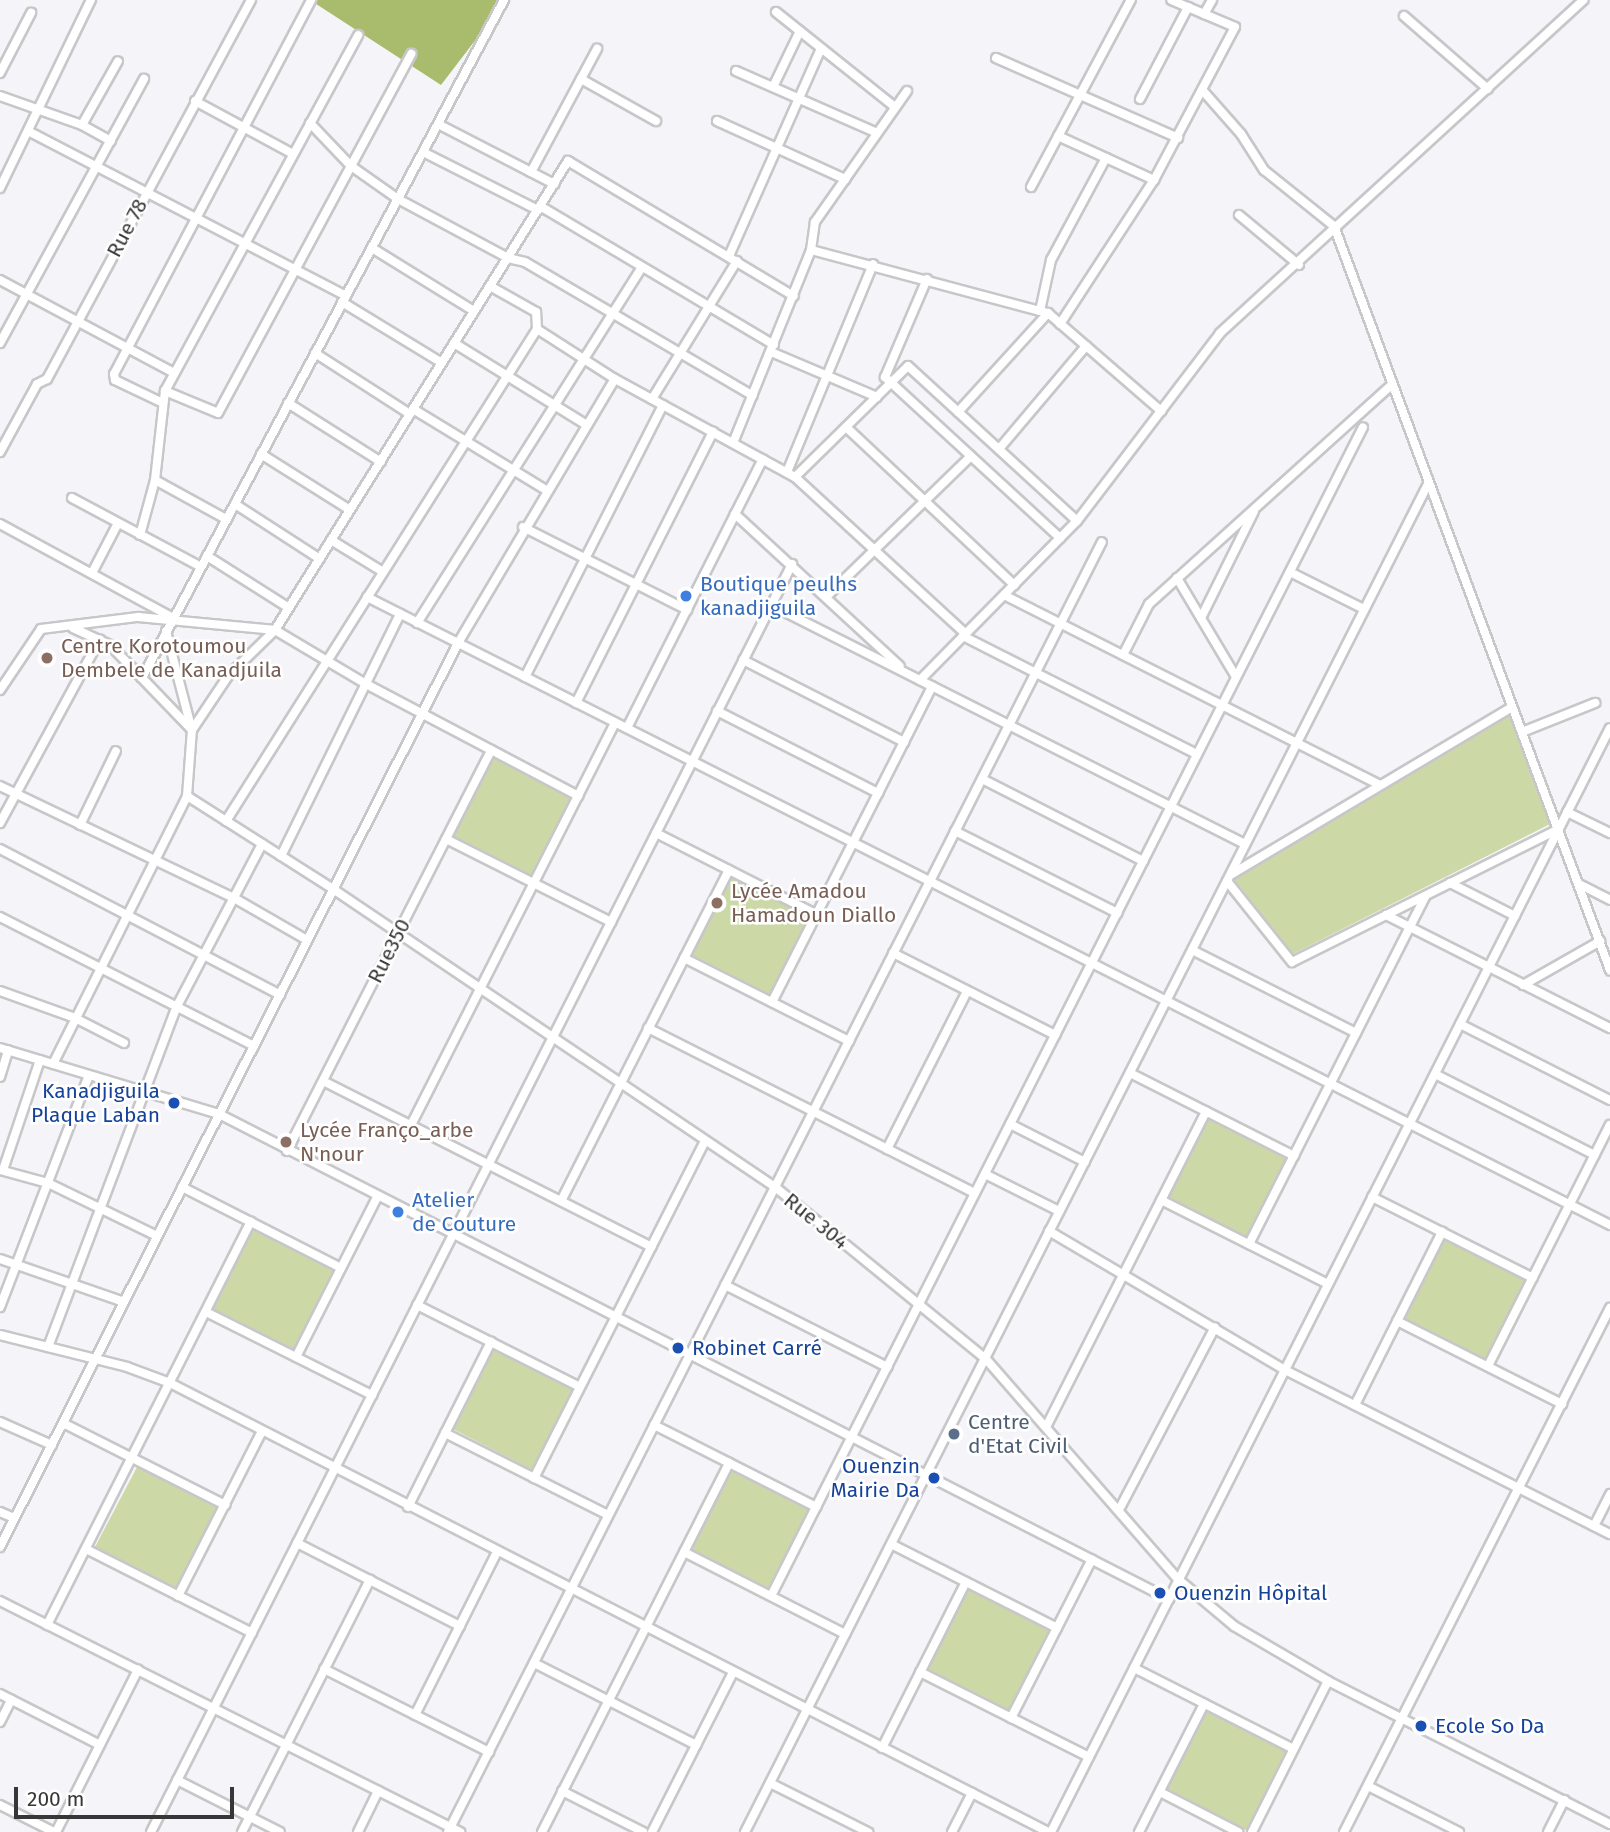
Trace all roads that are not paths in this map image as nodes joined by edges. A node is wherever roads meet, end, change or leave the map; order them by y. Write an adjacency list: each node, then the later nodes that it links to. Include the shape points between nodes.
1 (91, 0): 35 (street)
2 (251, 0): 33 (street, Rue 78)
3 (311, 0): 41 (street)
4 (504, 0): 39 (street)
5 (1130, 0): 29 (street)
6 (1171, 0): 9 (street)
7 (1212, 0): 12 (street)
8 (1584, 0): 26 (street)
9 (1188, 8): 12 (street); 32 (street)
10 (776, 12): 14 (street)
11 (31, 13): 22 (street)
12 (1204, 14): 28 (street, via 1235,27)
13 (1404, 16): 26 (street)
14 (800, 31): 16 (street); 25 (street)
15 (358, 35): 38 (street)
16 (821, 48): 31 (street); 34 (street)
17 (597, 49): 24 (street)
18 (411, 54): 51 (street)
19 (996, 58): 29 (street)
20 (118, 61): 40 (street)
21 (736, 71): 25 (street)
22 (0, 73)
23 (144, 79): 46 (street)
24 (581, 79): 36 (street); 53 (street)
25 (773, 87): 31 (street)
26 (1488, 89): 64 (street)
27 (907, 91): 34 (street)
28 (1204, 92): 45 (street); 64 (street, via 1241,134 1264,170)
29 (1080, 95): 44 (street); 45 (street)
30 (0, 96): 35 (street)
31 (799, 99): 43 (street); 47 (street)
32 (1140, 99)
33 (195, 101): 41 (street); 59 (street, Rue 78)
34 (895, 107): 43 (street)
35 (39, 108): 40 (street); 42 (street)
36 (656, 121)
37 (717, 121): 47 (street)
38 (310, 123): 49 (street); 51 (street)
39 (438, 124): 48 (street); 53 (street)
40 (82, 125): 46 (street)
41 (243, 127): 49 (street); 63 (street)
42 (28, 131): 52 (street); 58 (street)
43 (877, 133): 54 (street)
44 (1058, 135): 50 (street); 57 (street)
45 (1178, 138): 55 (street)
46 (111, 141): 52 (street)
47 (777, 148): 54 (street); 69 (street)
48 (423, 152): 60 (street); 61 (street)
49 (293, 154): 65 (street)
50 (1106, 158): 55 (street); 83 (street, via 1051,260)
51 (351, 166): 60 (street); 73 (street)
52 (97, 167): 59 (street); 77 (street)
53 (531, 172): 56 (street)
54 (845, 179): 67 (street, via 815,222)
55 (1154, 180): 85 (street)
56 (554, 184): 61 (street); 69 (street, via 568,161)
57 (1031, 187)
58 (0, 188)
59 (146, 192): 63 (street); 84 (street, Rue 78)
60 (398, 199): 66 (street); 68 (street)
61 (539, 208): 68 (street); 72 (street)
62 (1239, 215): 71 (street)
63 (195, 218): 65 (street); 90 (street)
64 (1334, 226): 71 (street); 101 (street)
65 (245, 243): 73 (street); 96 (street)
66 (372, 248): 79 (street); 81 (street)
67 (811, 250): 70 (street); 78 (street)
68 (508, 258): 76 (street); 82 (street, via 525,262)
69 (733, 259): 78 (street); 80 (street)
70 (873, 264): 74 (street); 98 (street)
71 (1299, 265): 110 (street, via 1220,333)
72 (642, 267): 80 (street); 82 (street)
73 (295, 269): 79 (street); 102 (street, via 218,413)
74 (927, 279): 83 (street); 100 (street, via 885,377)
75 (0, 280): 77 (street)
76 (490, 286): 81 (street); 86 (street, via 536,312)
77 (28, 295): 84 (street); 87 (street)
78 (794, 296): 91 (street)
79 (344, 299): 92 (street); 95 (street)
80 (709, 307): 91 (street); 93 (street)
81 (474, 311): 88 (street)
82 (613, 312): 93 (street); 94 (street)
83 (1044, 312): 85 (street); 112 (street)
84 (77, 321): 90 (street); 120 (street, Rue 78)
85 (1060, 324): 89 (street)
86 (537, 329): 94 (street); 97 (street)
87 (0, 342)
88 (454, 343): 95 (street); 97 (street)
89 (1086, 346): 110 (street); 119 (street)
90 (126, 348): 96 (street); 106 (street, via 115,380)
91 (773, 349): 98 (street); 103 (street)
92 (315, 353): 107 (street); 111 (street)
93 (681, 353): 103 (street); 105 (street)
94 (584, 358): 99 (street); 108 (street)
95 (442, 363): 111 (street)
96 (174, 373): 102 (street)
97 (507, 375): 108 (street); 117 (street)
98 (827, 375): 104 (street); 126 (street)
99 (615, 379): 105 (street); 113 (street)
100 (891, 383): 104 (street); 112 (street, via 908,366); 122 (street)
101 (1391, 385): 129 (street); 134 (street)
102 (165, 391): 106 (street)
103 (753, 396): 118 (street)
104 (877, 397): 114 (street)
105 (652, 399): 109 (street)
106 (163, 404): 128 (street)
107 (288, 404): 121 (street); 124 (street)
108 (555, 405): 113 (street); 125 (street)
109 (663, 405): 116 (street); 148 (street)
110 (1161, 411): 138 (street)
111 (412, 412): 117 (street); 124 (street)
112 (958, 412): 119 (street)
113 (587, 425): 130 (street)
114 (846, 427): 127 (street); 132 (street)
115 (1363, 427): 153 (street)
116 (713, 432): 118 (street); 156 (street)
117 (466, 441): 125 (street); 152 (street)
118 (733, 443): 123 (street)
119 (999, 449): 138 (street)
120 (0, 452)
121 (261, 454): 133 (street); 135 (street)
122 (971, 456): 132 (street); 143 (street)
123 (763, 460): 126 (street); 136 (street)
124 (381, 461): 135 (street)
125 (513, 470): 130 (street); 168 (street)
126 (787, 472): 127 (street)
127 (795, 477): 146 (street)
128 (155, 480): 137 (street); 142 (street)
129 (1429, 482): 164 (street); 191 (street)
130 (546, 490): 141 (street)
131 (72, 498): 139 (street)
132 (925, 501): 146 (street); 157 (street)
133 (234, 504): 137 (street); 149 (street)
134 (1256, 507): 155 (street); 167 (street)
135 (350, 510): 144 (street)
136 (736, 514): 150 (street); 163 (street)
137 (226, 519): 147 (street)
138 (1077, 521): 143 (street)
139 (118, 523): 142 (street); 154 (street)
140 (0, 524): 154 (street)
141 (523, 527): 148 (street); 175 (street)
142 (140, 535): 151 (street)
143 (1060, 538): 157 (street)
144 (331, 540): 149 (street); 152 (street)
145 (1102, 542): 169 (street)
146 (875, 550): 160 (street); 173 (street)
147 (207, 556): 151 (street); 162 (street)
148 (586, 558): 156 (street); 181 (street)
149 (320, 559): 162 (street)
150 (792, 564): 160 (street); 161 (street)
151 (201, 567): 166 (street)
152 (383, 572): 159 (street)
153 (1290, 572): 164 (street); 182 (street)
154 (92, 573): 166 (street)
155 (1177, 578): 167 (street); 176 (street, via 1149,604)
156 (636, 584): 163 (street); 188 (street)
157 (1014, 585): 158 (street)
158 (1004, 595): 169 (street); 173 (street)
159 (367, 597): 165 (street); 178 (street)
160 (826, 597): 180 (street)
161 (771, 605): 177 (street); 180 (street)
162 (289, 608): 171 (street)
163 (687, 610): 196 (street)
164 (1364, 610): 201 (street)
165 (400, 614): 168 (street); 185 (street)
166 (174, 618): 170 (street, via 138,617); 171 (street); 172 (street)
167 (1201, 618): 182 (street)
168 (417, 622): 175 (street)
169 (1060, 624): 176 (street); 179 (street)
170 (71, 627): 174 (street); 187 (street, via 41,629)
171 (275, 630): 178 (street); 198 (street, via 228,676)
172 (166, 631): 183 (street); 198 (street)
173 (964, 635): 179 (street); 184 (street)
174 (100, 639): 183 (street); 210 (street)
175 (458, 643): 181 (street); 193 (street)
176 (1123, 655): 190 (street)
177 (743, 660): 192 (street); 200 (street)
178 (327, 661): 185 (street); 215 (street)
179 (1036, 672): 195 (street); 204 (street)
180 (909, 674): 184 (street)
181 (525, 677): 188 (street)
182 (1236, 677): 190 (street)
183 (142, 678): 198 (street)
184 (920, 680): 186 (street)
185 (366, 684): 193 (street); 227 (street)
186 (932, 686): 195 (street); 200 (street)
187 (0, 689)
188 (576, 703): 194 (street)
189 (1595, 703): 199 (street)
190 (1222, 705): 201 (street); 204 (street)
191 (1512, 707): 199 (street); 207 (street)
192 (718, 711): 205 (street); 209 (street)
193 (422, 714): 202 (street); 236 (street)
194 (615, 723): 196 (street); 212 (street)
195 (1009, 725): 206 (street); 213 (street)
196 (627, 728): 205 (street)
197 (1610, 728): 214 (street)
198 (192, 730): 211 (street)
199 (1522, 732): 218 (street)
200 (904, 741): 209 (street)
201 (1297, 743): 207 (street); 225 (street)
202 (491, 750): 212 (street); 222 (street, Rue350)
203 (116, 751): 217 (street)
204 (1198, 754): 213 (street)
205 (692, 761): 220 (street); 223 (street)
206 (982, 779): 219 (street); 229 (street)
207 (1380, 785): 231 (street)
208 (0, 786): 210 (street)
209 (878, 793): 223 (street)
210 (15, 794): 216 (street); 217 (street)
211 (187, 796): 215 (street, Rue 304); 228 (street)
212 (578, 796): 233 (street)
213 (1171, 806): 225 (street); 229 (street)
214 (1567, 812): 218 (street); 221 (street)
215 (226, 821): 224 (street, Rue 304)
216 (0, 823)
217 (80, 825): 228 (street)
218 (1559, 829): 234 (street); 235 (street); 244 (street)
219 (955, 831): 232 (street); 240 (street)
220 (656, 833): 230 (street); 246 (street)
221 (1610, 834)
222 (446, 839): 233 (street); 248 (street, Rue350)
223 (853, 843): 232 (street); 242 (street)
224 (262, 844): 227 (street, Rue 304); 238 (street)
225 (1245, 844): 231 (street)
226 (0, 849): 241 (street)
227 (281, 856): 236 (street, Rue 304)
228 (155, 861): 238 (street); 241 (street)
229 (1143, 861): 240 (street)
230 (729, 870): 242 (street); 255 (street)
231 (1228, 878): 243 (street, via 1292,962); 251 (street)
232 (930, 881): 252 (street); 256 (street)
233 (534, 883): 246 (street); 262 (street)
234 (1450, 883): 237 (street); 244 (street)
235 (1579, 884): 239 (street); 250 (street)
236 (333, 889): 248 (street, Rue 304); 249 (street)
237 (1426, 896): 243 (street); 247 (street)
238 (234, 898): 249 (street); 253 (street)
239 (1610, 900)
240 (1117, 913): 256 (street)
241 (127, 915): 253 (street); 257 (street)
242 (817, 915): 266 (street)
243 (1386, 915): 247 (street)
244 (1515, 916): 258 (street)
245 (0, 917): 257 (street)
246 (611, 922): 274 (street)
247 (1410, 928): 258 (street); 272 (street)
248 (397, 934): 262 (street, Rue 304); 285 (street, Rue350)
249 (307, 940): 264 (street)
250 (1600, 941): 254 (street); 260 (street)
251 (1192, 950): 265 (street); 272 (street)
252 (893, 953): 263 (street); 275 (street)
253 (204, 955): 264 (street); 267 (street)
254 (1607, 957): 259 (street)
255 (684, 958): 266 (street); 270 (street)
256 (1091, 963): 265 (street); 273 (street)
257 (100, 966): 267 (street); 268 (street)
258 (1489, 967): 260 (street); 269 (street)
259 (1610, 970)
260 (1523, 985): 271 (street)
261 (0, 991): 268 (street)
262 (479, 991): 274 (street, Rue 304); 295 (street)
263 (967, 991): 273 (street); 298 (street)
264 (280, 995): 277 (street)
265 (1166, 1001): 281 (street); 286 (street)
266 (772, 1002): 275 (street)
267 (177, 1006): 277 (street); 288 (street)
268 (75, 1018): 276 (street); 280 (street)
269 (1460, 1024): 282 (street); 289 (street)
270 (648, 1028): 287 (street); 291 (street)
271 (1610, 1028)
272 (1356, 1033): 286 (street)
273 (1055, 1035): 293 (street)
274 (552, 1039): 287 (street, Rue 304); 303 (street)
275 (849, 1041): 291 (street)
276 (124, 1043)
277 (254, 1046): 292 (street)
278 (4, 1049): 279 (street); 284 (street)
279 (40, 1060): 280 (street); 304 (street)
280 (53, 1064): 283 (street)
281 (1130, 1073): 290 (street); 302 (street)
282 (1435, 1074): 294 (street); 300 (street)
283 (89, 1075): 288 (street); 306 (street)
284 (0, 1077)
285 (323, 1081): 295 (street); 299 (street, Rue350)
286 (1331, 1084): 294 (street); 301 (street)
287 (620, 1085): 297 (street, Rue 304); 313 (street)
288 (145, 1092): 292 (street); 315 (street)
289 (1610, 1100)
290 (1206, 1111): 301 (street); 312 (street)
291 (813, 1112): 298 (street); 308 (street)
292 (219, 1115): 299 (street); 307 (street)
293 (1010, 1124): 302 (street); 305 (street)
294 (1409, 1124): 311 (street); 314 (street)
295 (411, 1125): 303 (street)
296 (1610, 1125): 300 (street)
297 (705, 1141): 308 (street, Rue 304); 324 (street)
298 (887, 1149): 309 (street)
299 (287, 1152): 310 (street)
300 (1595, 1155): 314 (street)
301 (1294, 1156): 323 (street)
302 (1084, 1161): 316 (street)
303 (488, 1165): 313 (street); 321 (street)
304 (1, 1170): 306 (street)
305 (985, 1174): 309 (street); 316 (street)
306 (48, 1183): 315 (street); 326 (street)
307 (182, 1187): 317 (street); 322 (street)
308 (775, 1187): 331 (street); 334 (street, Rue 304)
309 (975, 1194): 334 (street)
310 (377, 1197): 321 (street); 327 (street)
311 (1372, 1197): 320 (street); 330 (street)
312 (1161, 1200): 323 (street); 328 (street)
313 (561, 1201): 324 (street)
314 (1570, 1205): 318 (street); 329 (street)
315 (100, 1209): 322 (street); 332 (street)
316 (1059, 1211): 319 (street)
317 (251, 1222): 327 (street); 337 (street)
318 (1610, 1225)
319 (1049, 1231): 328 (street); 347 (street)
320 (1442, 1232): 329 (street); 340 (street)
321 (453, 1235): 335 (street); 339 (street)
322 (158, 1236): 333 (street)
323 (1249, 1244): 330 (street)
324 (651, 1247): 339 (street)
325 (0, 1259): 326 (street)
326 (16, 1263): 332 (street); 336 (street)
327 (341, 1268): 346 (street)
328 (1123, 1274): 341 (street); 360 (street)
329 (1532, 1278): 349 (street)
330 (1328, 1284): 351 (street)
331 (725, 1285): 345 (street); 350 (street)
332 (71, 1286): 333 (street); 344 (street)
333 (124, 1302): 348 (street)
334 (919, 1304): 347 (street, Rue 304); 350 (street)
335 (417, 1305): 343 (street); 354 (street)
336 (0, 1307)
337 (206, 1312): 346 (street); 352 (street)
338 (1609, 1312): 355 (street)
339 (615, 1318): 345 (street); 353 (street)
340 (1397, 1321): 349 (street); 356 (street)
341 (1214, 1327): 351 (street); 376 (street)
342 (0, 1335): 344 (street)
343 (491, 1342): 353 (street); 362 (street)
344 (48, 1347): 348 (street)
345 (690, 1356): 359 (street); 364 (street)
346 (296, 1357): 354 (street)
347 (985, 1358): 360 (street, Rue 304); 369 (street)
348 (95, 1359): 352 (street); 358 (street)
349 (1488, 1366): 355 (street)
350 (887, 1367): 364 (street)
351 (1285, 1370): 356 (street); 389 (street)
352 (170, 1383): 361 (street); 366 (street)
353 (580, 1387): 370 (street)
354 (372, 1395): 368 (street)
355 (1562, 1404): 371 (street)
356 (1355, 1405): 371 (street)
357 (2, 1423): 363 (street); 365 (street)
358 (63, 1423): 365 (street); 366 (street)
359 (654, 1425): 367 (street); 378 (street)
360 (1046, 1427): 376 (street, Rue 304)
361 (262, 1431): 368 (street); 373 (street)
362 (445, 1433): 370 (street); 374 (street)
363 (0, 1435)
364 (851, 1437): 369 (street); 375 (street)
365 (52, 1445): 379 (street)
366 (132, 1458): 373 (street); 385 (street)
367 (729, 1463): 375 (street); 387 (street)
368 (334, 1469): 374 (street); 382 (street)
369 (926, 1475): 383 (street); 388 (street)
370 (534, 1478): 378 (street)
371 (1519, 1488): 380 (street); 418 (street)
372 (1610, 1494): 380 (street)
373 (225, 1505): 393 (street)
374 (408, 1507): 386 (street)
375 (816, 1507): 394 (street)
376 (1120, 1508): 389 (street, Rue 304)
377 (0, 1512): 379 (street)
378 (608, 1515): 392 (street)
379 (14, 1518): 384 (street)
380 (1594, 1526): 381 (street)
381 (1610, 1534)
382 (297, 1543): 390 (street); 401 (street)
383 (891, 1545): 391 (street); 402 (street)
384 (0, 1547)
385 (86, 1549): 393 (street); 397 (street)
386 (497, 1552): 392 (street); 398 (street)
387 (684, 1552): 394 (street); 399 (street)
388 (1092, 1559): 395 (street); 400 (street)
389 (1178, 1579): 395 (street); 409 (street, Rue 304, via 1234,1626)
390 (370, 1580): 398 (street); 405 (street)
391 (966, 1583): 400 (street); 408 (street)
392 (571, 1590): 399 (street); 403 (street)
393 (178, 1596): 401 (street)
394 (771, 1596): 402 (street)
395 (1169, 1599): 404 (street)
396 (0, 1601): 397 (street)
397 (47, 1625): 406 (street)
398 (460, 1626): 416 (street)
399 (645, 1628): 407 (street); 412 (street)
400 (1057, 1628): 417 (street)
401 (252, 1633): 414 (street)
402 (845, 1634): 415 (street)
403 (534, 1663): 412 (street); 425 (street)
404 (1134, 1668): 413 (street); 426 (street)
405 (324, 1669): 416 (street); 421 (street)
406 (138, 1670): 414 (street); 420 (street)
407 (733, 1672): 415 (street); 422 (street)
408 (920, 1672): 417 (street); 423 (street)
409 (1328, 1681): 418 (street, Rue 304); 424 (street)
410 (0, 1695): 411 (street)
411 (11, 1700): 419 (street); 420 (street)
412 (608, 1701): 422 (street); 431 (street)
413 (1205, 1704): 424 (street); 432 (street)
414 (214, 1708): 421 (street); 427 (street)
415 (807, 1710): 423 (street); 428 (street)
416 (415, 1715): 425 (street)
417 (1011, 1718): 426 (street)
418 (1402, 1719): 429 (street); 434 (street, Rue 304)
419 (0, 1722)
420 (100, 1745): 441 (street)
421 (286, 1745): 430 (street); 436 (street)
422 (696, 1745): 449 (street)
423 (882, 1748): 433 (street)
424 (1294, 1749): 457 (street)
425 (489, 1752): 440 (street)
426 (1088, 1757): 454 (street)
427 (177, 1780): 436 (street); 442 (street)
428 (770, 1783): 437 (street); 450 (street)
429 (1368, 1786): 439 (street); 458 (street)
430 (378, 1791): 440 (street); 445 (street)
431 (562, 1791): 447 (street); 448 (street)
432 (1160, 1792): 455 (street); 456 (street)
433 (972, 1793): 453 (street); 454 (street)
434 (1564, 1800): 438 (street, Rue 304); 460 (street)
435 (0, 1805): 441 (street)
436 (250, 1816): 443 (street); 444 (street)
437 (847, 1821): 451 (street); 452 (street)
438 (1610, 1824)
439 (1442, 1828): 459 (street)
440 (449, 1830): 446 (street)
441 (55, 1832)
442 (151, 1832)
443 (242, 1832)
444 (280, 1832)
445 (358, 1832)
446 (460, 1832)
447 (542, 1832)
448 (642, 1832)
449 (652, 1832)
450 (745, 1832)
451 (841, 1832)
452 (868, 1832)
453 (952, 1832)
454 (1049, 1832)
455 (1139, 1832)
456 (1238, 1832)
457 (1252, 1832)
458 (1345, 1832)
459 (1459, 1832)
460 (1548, 1832)

